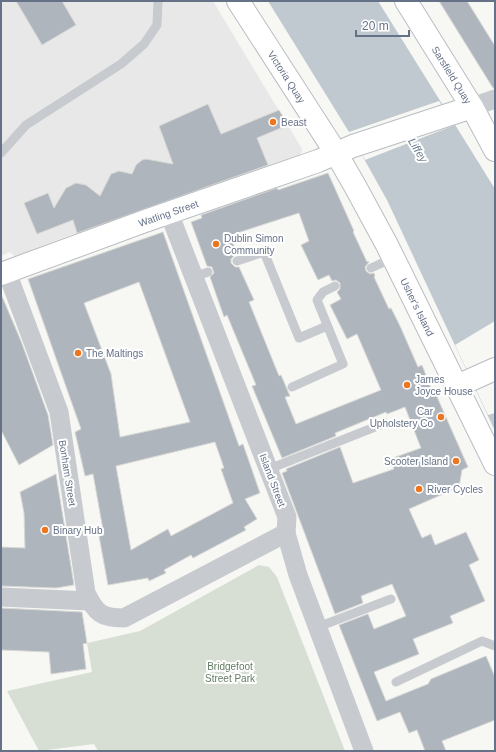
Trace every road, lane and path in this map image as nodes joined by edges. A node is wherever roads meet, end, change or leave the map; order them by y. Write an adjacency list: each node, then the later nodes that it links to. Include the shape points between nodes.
1 (158, 1): 8 (lane, via 157,24 144,44 121,64 26,125)
2 (238, 1): 6 (main road, Victoria Quay)
3 (406, 1): 5 (main road, Sarsfield Quay)
4 (495, 99): 5 (street)
5 (462, 110): 6 (main road, Watling Street); 7 (main road, Sarsfield Quay)
6 (344, 149): 9 (main road, Watling Street, via 318,161); 10 (main road, Usher's Island, via 367,208)
7 (495, 150)
8 (1, 153)
9 (170, 213): 13 (main road, Watling Street); 21 (street, Island Street, via 201,274)
10 (393, 258): 12 (lane); 17 (main road, Usher's Island)
11 (237, 261): 15 (lane, via 264,252 299,338)
12 (371, 268)
13 (4, 273): 25 (street, Bonham Street, via 59,412 64,483)
14 (335, 286): 15 (lane, via 323,292 317,300)
15 (327, 326): 18 (lane, via 343,364)
16 (495, 369): 17 (main road)
17 (464, 383): 20 (main road, Usher's Island)
18 (292, 387)
19 (385, 423): 21 (lane)
20 (495, 464)
21 (269, 469): 22 (street, Island Street, via 287,517)
22 (286, 533): 25 (street, via 124,618 110,618 95,610); 26 (street, Island Street, via 298,575)
23 (1, 597): 25 (street)
24 (391, 598): 26 (lane)
25 (90, 602)
26 (318, 627): 29 (street, Island Street)
27 (495, 646): 28 (lane, via 482,641)
28 (396, 682)
29 (364, 751)

